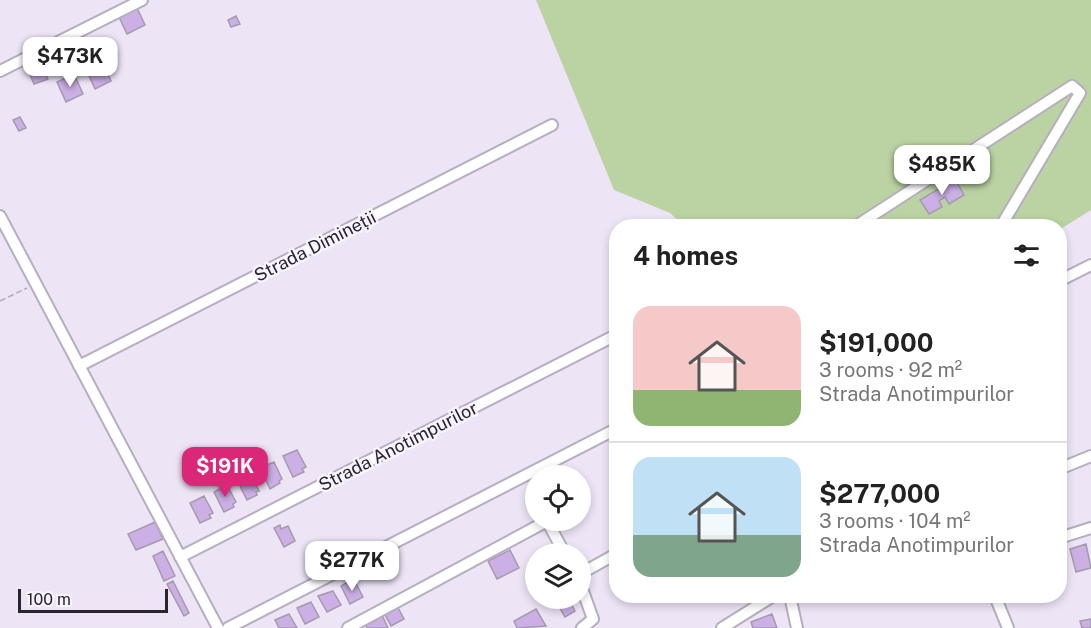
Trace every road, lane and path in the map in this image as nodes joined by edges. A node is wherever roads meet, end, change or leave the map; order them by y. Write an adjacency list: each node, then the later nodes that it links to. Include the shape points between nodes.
1 (142, 0): 2 (street)
2 (0, 71)
3 (552, 125): 12 (street, Strada Dimineții)
4 (0, 216): 9 (street)
5 (867, 219): 6 (street, via 1072,86 1080,93)
6 (1005, 219)
7 (1091, 265): 8 (street)
8 (1067, 277)
9 (36, 284): 10 (path); 12 (street)
10 (0, 301)
11 (609, 339): 19 (street, Strada Anotimpurilor)
12 (79, 366): 19 (street)
13 (609, 433): 27 (street)
14 (1091, 456): 15 (street)
15 (1067, 466)
16 (1091, 528): 18 (street)
17 (528, 531): 28 (street)
18 (1067, 536)
19 (180, 557): 26 (street)
20 (609, 558): 21 (street)
21 (591, 568)
22 (762, 603): 30 (street)
23 (792, 603): 31 (street)
24 (998, 603): 32 (street)
25 (589, 609): 29 (street, via 593,619)
26 (218, 628)
27 (228, 628)
28 (348, 628)
29 (582, 628)
30 (722, 628)
31 (797, 628)
32 (1008, 628)

